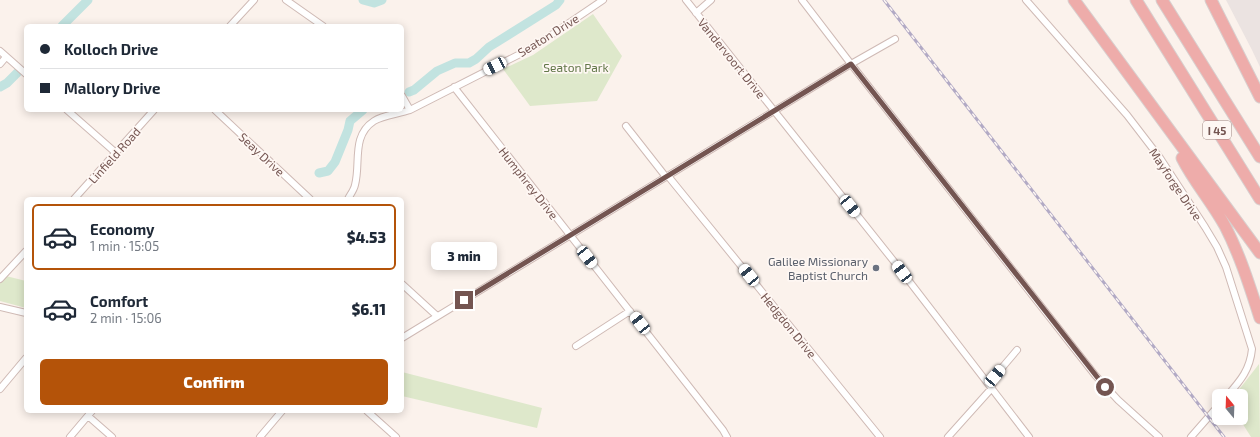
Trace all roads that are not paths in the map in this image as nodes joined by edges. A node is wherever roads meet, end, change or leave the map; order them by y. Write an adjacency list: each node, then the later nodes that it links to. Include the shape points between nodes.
1 (254, 0): 16 (street)
2 (286, 0): 17 (street)
3 (602, 0): 25 (street, Seaton Drive, via 538,44)
4 (686, 0): 14 (street, Vandervoort Drive)
5 (711, 0): 14 (street)
6 (802, 0): 23 (street)
7 (1026, 0): 58 (street, Mayforge Drive, via 1127,115 1160,158 1217,247 1226,267 1252,350 1248,368)
8 (1074, 0): 34 (highway)
9 (1130, 0): 15 (highway)
10 (1136, 0): 15 (highway, I 45)
11 (1162, 0): 19 (highway, I 45)
12 (1171, 0): 19 (highway, via 1187,32)
13 (1212, 0): 26 (highway)
14 (696, 14): 29 (street, Vandervoort Drive)
15 (1145, 14): 41 (highway, I 45)
16 (232, 24)
17 (320, 24)
18 (896, 39): 23 (street)
19 (1190, 44): 36 (highway, I 45)
20 (0, 51): 21 (street)
21 (6, 57): 22 (street); 24 (street)
22 (0, 64)
23 (851, 64): 29 (street); 71 (street, via 1099,379)
24 (24, 72)
25 (454, 87): 28 (street, Seaton Drive); 42 (street, Humphrey Drive)
26 (1260, 97)
27 (404, 100): 28 (street)
28 (410, 110): 40 (street, Seaton Drive, via 381,118 363,131 358,147 355,186)
29 (775, 111): 37 (street); 57 (street, Vandervoort Drive)
30 (69, 112): 35 (street)
31 (152, 112): 35 (street, Linfield Road)
32 (217, 112): 39 (street, Seay Drive)
33 (626, 126): 37 (street, Hedgdon Drive)
34 (1168, 128): 44 (highway); 51 (highway, via 1184,162 1230,236)
35 (116, 153): 38 (street, Linfield Road)
36 (1260, 157)
37 (668, 176): 42 (street); 68 (street, Hedgdon Drive)
38 (76, 197)
39 (308, 197)
40 (349, 197)
41 (1260, 199)
42 (570, 235): 48 (street, Humphrey Drive); 50 (street)
43 (24, 253): 45 (street)
44 (1260, 253)
45 (0, 279)
46 (404, 286): 50 (street)
47 (0, 307): 49 (street)
48 (630, 311): 53 (street); 67 (street, Humphrey Drive)
49 (24, 313)
50 (437, 316): 52 (street)
51 (1260, 318)
52 (404, 337)
53 (576, 346)
54 (1017, 350): 57 (street, via 995,376)
55 (24, 360): 56 (street)
56 (0, 388)
57 (991, 389): 69 (street); 70 (street, Vandervoort Drive)
58 (1233, 389)
59 (90, 413): 63 (street); 64 (street)
60 (280, 413): 65 (street)
61 (369, 413): 66 (street)
62 (1212, 414): 72 (street)
63 (70, 437)
64 (112, 437)
65 (260, 437)
66 (396, 437)
67 (727, 437)
68 (880, 437)
69 (948, 437)
70 (1029, 437)
71 (1159, 437)
72 (1191, 437)

